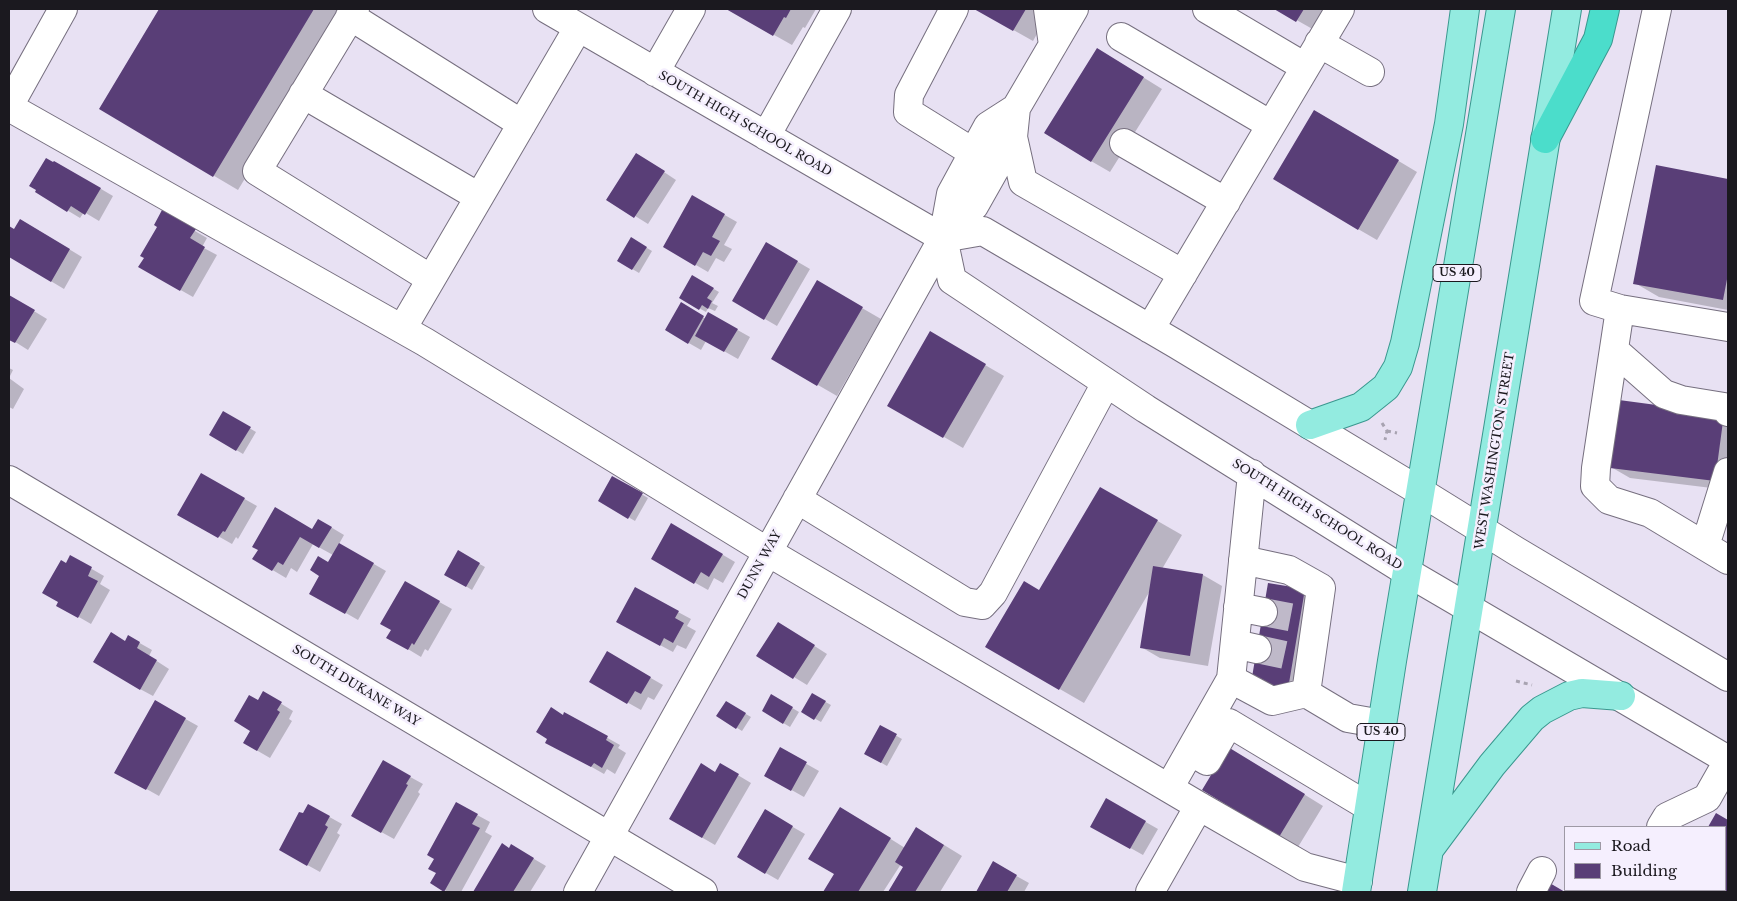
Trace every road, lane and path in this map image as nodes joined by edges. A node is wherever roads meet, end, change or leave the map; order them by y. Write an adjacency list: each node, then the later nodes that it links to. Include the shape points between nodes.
1 (63, 9): 24 (street)
2 (547, 9): 16 (street, SOUTH HIGH SCHOOL ROAD)
3 (692, 9): 21 (street)
4 (837, 9): 28 (street)
5 (1048, 9): 19 (street)
6 (1074, 9): 19 (street)
7 (1207, 9): 20 (street)
8 (1340, 9): 18 (street)
9 (1465, 9): 46 (main road, via 1449,124 1398,368 1386,387 1361,407)
10 (1501, 9): 53 (main road, US 40)
11 (1567, 9): 30 (main road, WEST WASHINGTON STREET)
12 (1605, 9): 30 (highway, via 1598,39)
13 (1656, 9): 38 (street, via 1594,301)
14 (352, 12): 23 (street); 26 (street)
15 (952, 13): 32 (street, via 909,95 908,112)
16 (578, 28): 21 (street, SOUTH HIGH SCHOOL ROAD); 26 (street)
17 (1122, 37): 27 (street)
18 (1319, 44): 20 (street); 22 (street)
19 (1053, 45): 25 (street)
20 (1305, 67): 27 (street)
21 (655, 72): 28 (street, SOUTH HIGH SCHOOL ROAD)
22 (1370, 72)
23 (303, 94): 33 (street); 37 (street, via 257,172)
24 (9, 106): 40 (street)
25 (1016, 108): 29 (street); 32 (street, via 988,126)
26 (522, 124): 33 (street)
27 (1271, 125): 34 (street)
28 (766, 136): 35 (street, SOUTH HIGH SCHOOL ROAD)
29 (1013, 137): 35 (street, via 974,206); 36 (street, via 1023,182)
30 (1546, 139): 56 (main road, WEST WASHINGTON STREET)
31 (1124, 143): 34 (street)
32 (974, 153): 35 (street, via 951,194)
33 (480, 197): 37 (street)
34 (1226, 202): 36 (street)
35 (943, 238): 41 (street, via 983,231); 43 (street, SOUTH HIGH SCHOOL ROAD, via 952,280); 54 (street, DUNN WAY)
36 (1183, 274): 41 (street)
37 (431, 279): 40 (street)
38 (1620, 309): 39 (street); 42 (street)
39 (1728, 327)
40 (402, 329): 57 (street)
41 (1150, 329): 46 (street)
42 (1614, 350): 44 (street, via 1664,394 1724,407); 58 (street, via 1595,486 1609,500 1650,513)
43 (1106, 383): 51 (street, SOUTH HIGH SCHOOL ROAD); 54 (street, via 993,593 982,605 965,602)
44 (1728, 412)
45 (1379, 418): 47 (path)
46 (1310, 425): 53 (street)
47 (1388, 431): 48 (path); 49 (path)
48 (1397, 432)
49 (1384, 443)
50 (1728, 472): 58 (street)
51 (1252, 474): 59 (street); 60 (street, SOUTH HIGH SCHOOL ROAD)
52 (9, 480): 73 (street, SOUTH DUKANE WAY)
53 (1420, 492): 56 (street); 60 (main road, US 40)
54 (797, 499): 57 (street, DUNN WAY)
55 (1728, 525): 58 (street)
56 (1482, 530): 61 (main road, WEST WASHINGTON STREET); 62 (street)
57 (768, 552): 69 (street); 73 (street, DUNN WAY)
58 (1716, 553)
59 (1243, 560): 63 (street, via 1251,609 1246,647); 64 (street, via 1289,570 1321,588 1308,620 1302,659)
60 (1408, 572): 61 (street, SOUTH HIGH SCHOOL ROAD); 66 (main road, US 40)
61 (1469, 608): 65 (street, SOUTH HIGH SCHOOL ROAD); 74 (main road, WEST WASHINGTON STREET)
62 (1728, 676)
63 (1231, 679): 64 (street, via 1272,701); 67 (street)
64 (1306, 693): 66 (street, via 1348,718)
65 (1621, 696): 68 (street, SOUTH HIGH SCHOOL ROAD); 74 (main road, via 1582,693 1569,696 1532,718 1492,765)
66 (1382, 724): 71 (main road, US 40)
67 (1190, 751): 69 (street); 71 (street, via 1207,761 1229,724)
68 (1728, 760): 72 (street, via 1707,798 1667,817)
69 (1168, 788): 70 (street)
70 (1199, 806): 75 (street, via 1305,867); 78 (street)
71 (1369, 807): 75 (main road, US 40)
72 (1661, 826)
73 (609, 836): 76 (street, DUNN WAY); 77 (street, SOUTH DUKANE WAY)
74 (1429, 851): 79 (main road, WEST WASHINGTON STREET)
75 (1357, 886)
76 (578, 892)
77 (703, 892)
78 (1150, 892)
79 (1422, 892)

